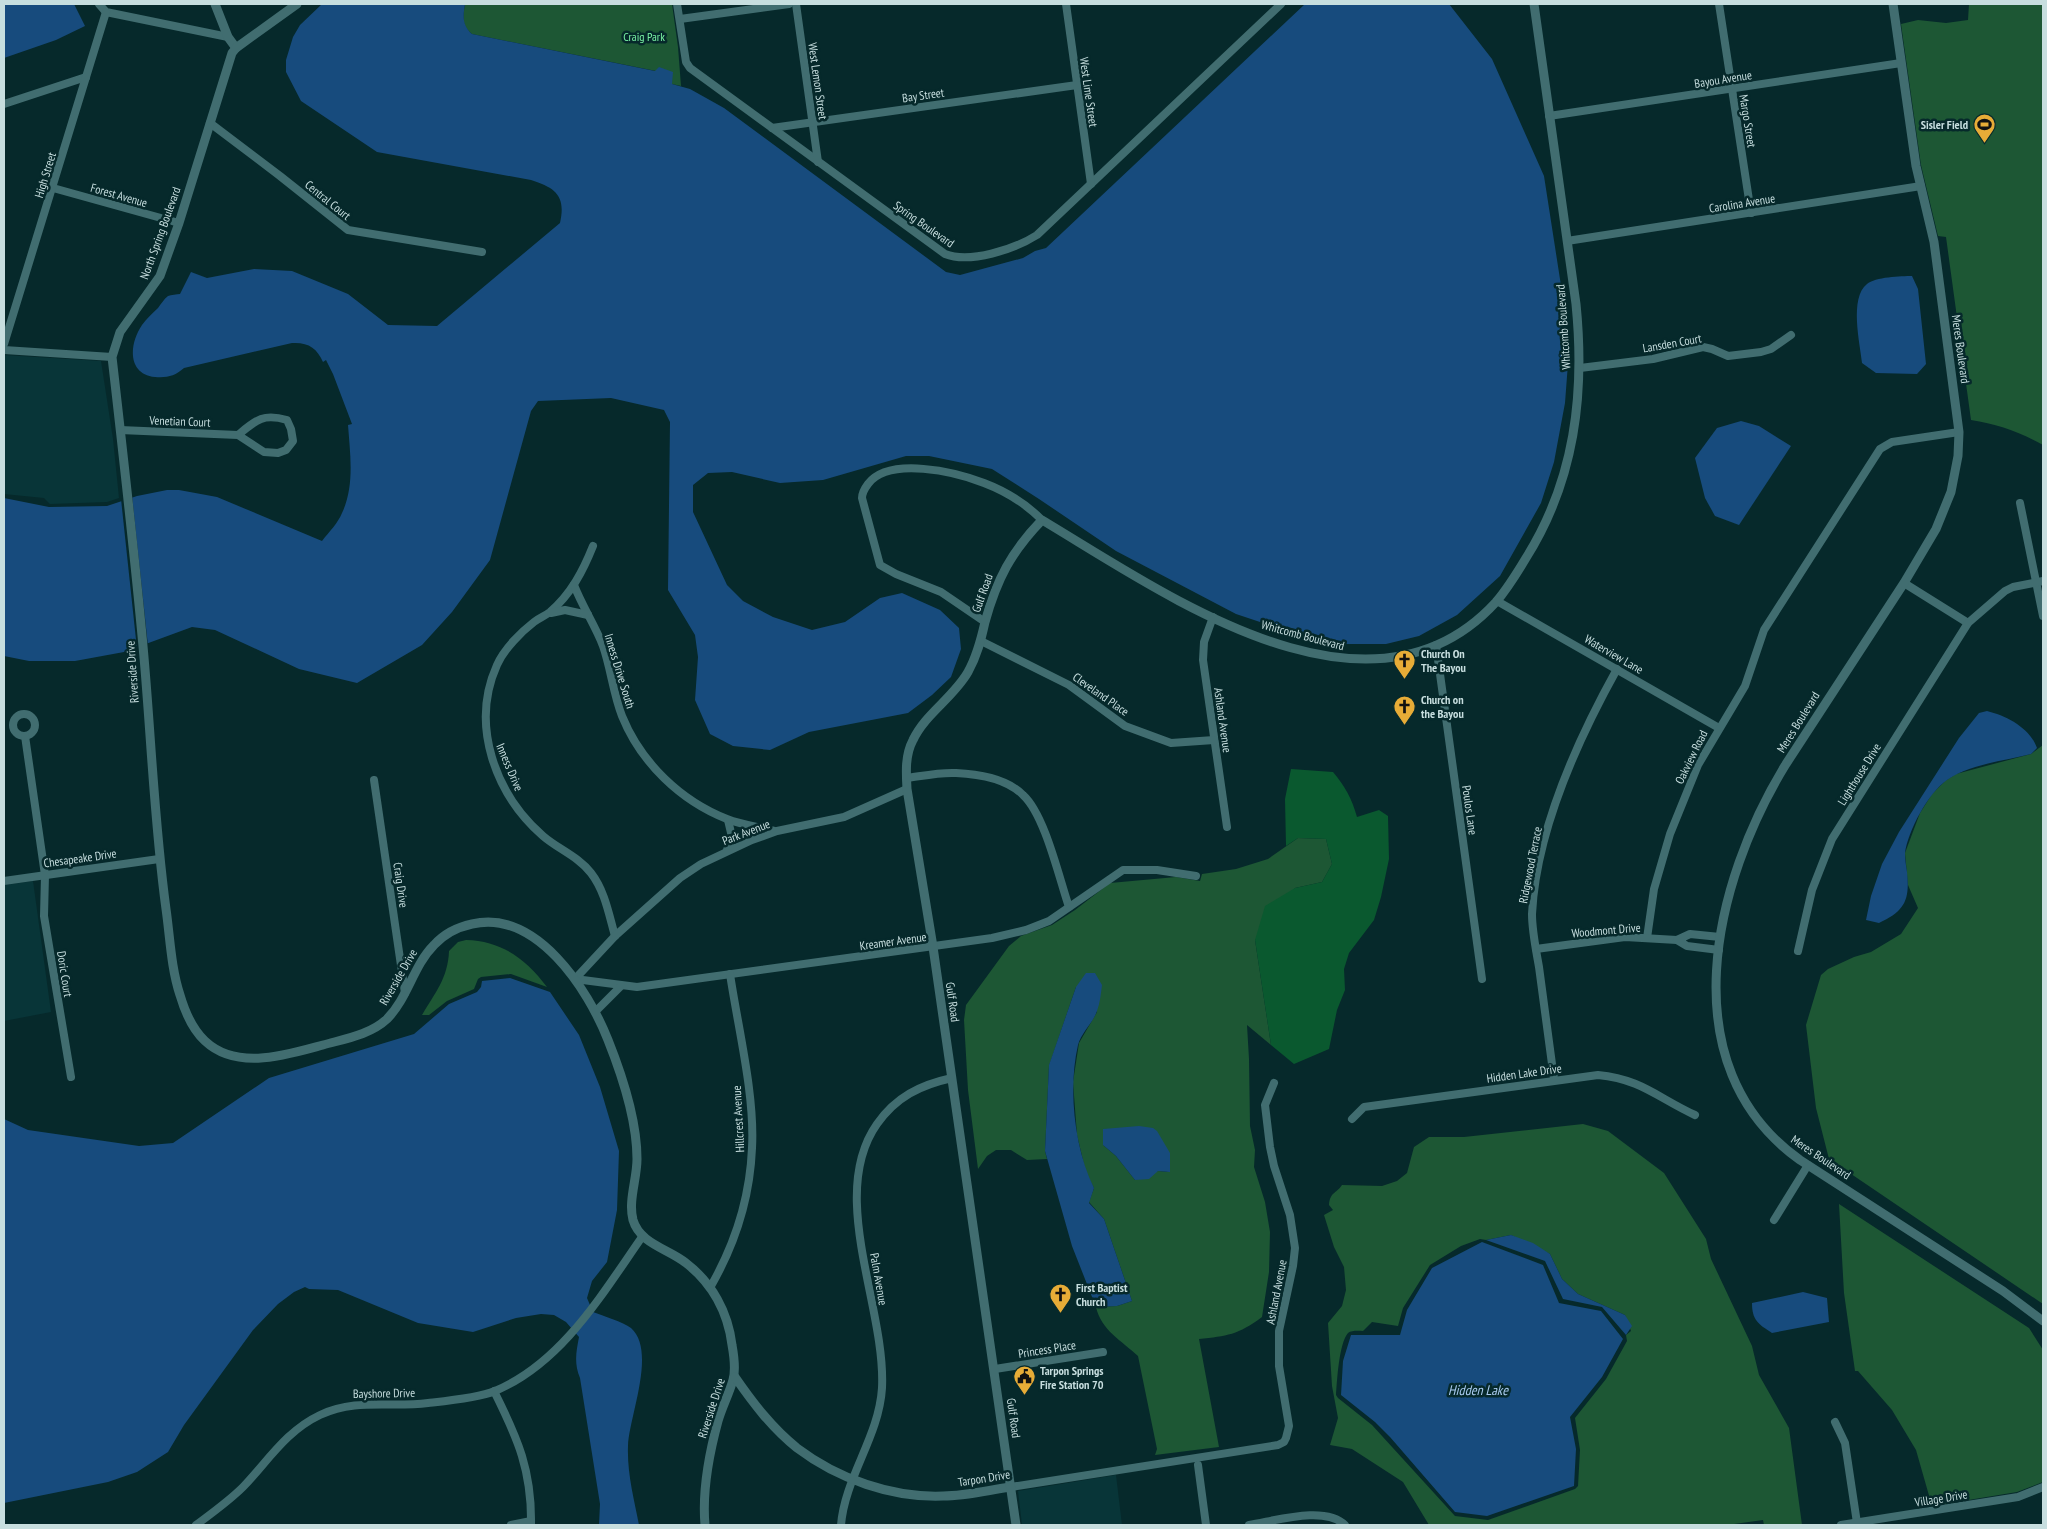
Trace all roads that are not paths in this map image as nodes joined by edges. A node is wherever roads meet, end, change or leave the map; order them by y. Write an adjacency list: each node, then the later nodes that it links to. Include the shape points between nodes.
1 (99, 4): 12 (street)
2 (215, 4): 14 (street)
3 (297, 4): 15 (street)
4 (678, 4): 13 (street, Spring Boulevard)
5 (789, 4): 13 (street)
6 (796, 4): 22 (street, West Lemon Street)
7 (1066, 4): 18 (street, West Lime Street)
8 (1281, 4): 26 (street, Spring Boulevard)
9 (1534, 4): 21 (street, Whitcomb Boulevard)
10 (1719, 4): 19 (street, Margo Street)
11 (1893, 4): 16 (street, Meres Boulevard)
12 (106, 12): 14 (street); 17 (street, High Street)
13 (680, 19): 24 (street, Spring Boulevard, via 686,62 690,68)
14 (228, 37): 15 (street)
15 (236, 48): 23 (street, North Spring Boulevard)
16 (1901, 63): 19 (street, Bayou Avenue); 27 (street, Meres Boulevard)
17 (86, 77): 20 (street); 28 (street, High Street)
18 (1077, 85): 22 (street, Bay Street); 26 (street, West Lime Street)
19 (1732, 89): 21 (street, Bayou Avenue); 29 (street, Margo Street)
20 (4, 104)
21 (1549, 116): 31 (street, Whitcomb Boulevard)
22 (812, 122): 24 (street, Bay Street); 25 (street, West Lemon Street)
23 (210, 123): 30 (street, North Spring Boulevard); 32 (street, Central Court, via 348,230)
24 (772, 128): 25 (street, Spring Boulevard)
25 (818, 162): 26 (street, Spring Boulevard, via 945,254 957,258 1013,247 1028,240)
26 (1091, 184)
27 (1921, 186): 29 (street, Carolina Avenue); 39 (street, Meres Boulevard, via 1934,242)
28 (53, 188): 30 (street, Forest Avenue); 34 (street, High Street)
29 (1751, 213): 31 (street, Carolina Avenue)
30 (179, 223): 36 (street, North Spring Boulevard, via 160,276 120,332)
31 (1567, 241): 37 (street, Whitcomb Boulevard)
32 (482, 252)
33 (1791, 335): 37 (street, Lansden Court, via 1761,352 1723,356 1703,347 1654,359)
34 (4, 344)
35 (4, 350): 36 (street)
36 (112, 357): 38 (street, North Spring Boulevard)
37 (1580, 368): 48 (street, Whitcomb Boulevard, via 1574,433 1556,498 1532,548)
38 (120, 430): 40 (street, Venetian Court); 41 (street, North Spring Boulevard)
39 (1959, 432): 46 (street, Meres Boulevard, via 1958,456 1949,498 1936,528); 58 (street, Oakview Road, via 1892,442 1878,452 1762,634 1745,686)
40 (238, 435): 40 (street, via 264,452 286,450 293,441 286,420 274,416 262,417)
41 (127, 496): 68 (street, Riverside Drive, via 143,648)
42 (2020, 503): 45 (street)
43 (1042, 520): 52 (street, Whitcomb Boulevard); 53 (street, Gulf Road, via 1010,558); 53 (street, Whitcomb Boulevard, via 1022,503 985,483 931,470 890,471 872,478 862,494 880,565 941,592)
44 (593, 546): 47 (street, Inness Drive)
45 (2040, 581): 51 (street); 54 (street, Lighthouse Drive, via 2005,591)
46 (1904, 583): 54 (street); 74 (street, Meres Boulevard, via 1770,790 1736,870)
47 (574, 585): 49 (street, Inness Drive); 50 (street, Inness Drive South)
48 (1497, 601): 56 (street, Whitcomb Boulevard, via 1464,630); 57 (street, Waterview Lane)
49 (548, 613): 50 (street, via 565,610); 73 (street, Inness Drive, via 527,628 498,662 487,702 486,737 499,776 516,806 543,836 590,871 604,898)
50 (588, 615): 64 (street, Inness Drive South, via 602,645 622,716 645,756 674,788)
51 (2043, 616)
52 (1213, 618): 56 (street, Whitcomb Boulevard, via 1284,645 1350,660 1394,657); 60 (street, Ashland Avenue, via 1202,657)
53 (985, 622): 55 (street, Gulf Road)
54 (1968, 623): 80 (street, Lighthouse Drive, via 1832,839 1812,890)
55 (981, 640): 60 (street, Cleveland Place, via 1069,685 1130,728 1177,744); 61 (street, Gulf Road, via 974,662 960,684 912,741)
56 (1436, 645): 83 (street, Poulos Lane)
57 (1617, 669): 58 (street, Waterview Lane); 78 (street, Ridgewood Terrace, via 1589,722 1551,815 1532,911)
58 (1719, 728): 75 (street, Oakview Road, via 1698,766 1670,834 1654,889)
59 (25, 736): 69 (street, Doric Court)
60 (1214, 740): 65 (street, Ashland Avenue)
61 (906, 778): 63 (street, Gulf Road); 72 (street, via 951,772 984,775 1023,794 1046,832)
62 (374, 780): 85 (street, Craig Drive)
63 (907, 789): 66 (street, Park Avenue, via 844,817); 77 (street, Gulf Road)
64 (728, 820): 66 (street, Inness Drive South); 67 (street, via 732,837)
65 (1227, 827)
66 (777, 831): 67 (street, Park Avenue)
67 (727, 850): 73 (street, Park Avenue, via 686,874)
68 (159, 859): 69 (street, Chesapeake Drive); 85 (street, Riverside Drive, via 179,993 192,1024 212,1047 227,1054 261,1058 351,1037 385,1021)
69 (45, 874): 71 (street, Chesapeake Drive); 87 (street, Doric Court, via 44,916)
70 (1196, 876): 72 (street, Kreamer Avenue, via 1157,870 1122,870)
71 (4, 881)
72 (1069, 907): 77 (street, Kreamer Avenue, via 1049,921 1026,930)
73 (616, 936): 82 (street, Park Avenue)
74 (1720, 937): 76 (street, Woodmont Drive, via 1690,934); 79 (street, Meres Boulevard)
75 (1647, 938): 76 (street, Woodmont Drive); 78 (street, Woodmont Drive, via 1618,938)
76 (1677, 940): 79 (street, Woodmont Drive, via 1687,946)
77 (933, 947): 81 (street, Kreamer Avenue); 88 (street, Gulf Road)
78 (1536, 948): 89 (street, Ridgewood Terrace)
79 (1719, 950): 93 (street, Meres Boulevard, via 1717,1016 1723,1051 1734,1079 1747,1104 1767,1130)
80 (1798, 951)
81 (730, 974): 84 (street, Kreamer Avenue, via 637,987); 96 (street, Hillcrest Avenue, via 748,1089 752,1147 740,1224)
82 (575, 979): 84 (street, Kreamer Avenue); 85 (street, Riverside Drive, via 532,936 502,924 481,922 460,927 438,940 426,953); 86 (street, Riverside Drive)
83 (1482, 979)
84 (620, 986): 86 (street)
85 (405, 993)
86 (595, 1012): 95 (street, Riverside Drive, via 615,1059 630,1113 637,1160 632,1217)
87 (71, 1077)
88 (952, 1078): 99 (street, Gulf Road); 105 (street, Palm Avenue, via 917,1088 887,1110 872,1130 862,1155 856,1206 877,1327 882,1387 874,1426)
89 (1554, 1080): 91 (street, Hidden Lake Drive, via 1598,1075 1622,1078 1642,1085); 92 (street, Hidden Lake Drive, via 1364,1107)
90 (1274, 1083): 103 (street, Ashland Avenue, via 1265,1105 1270,1147 1290,1214 1295,1248 1278,1353 1289,1426 1284,1442)
91 (1695, 1115)
92 (1352, 1119)
93 (1808, 1165): 94 (street); 97 (street, Meres Boulevard, via 2003,1291)
94 (1774, 1220)
95 (642, 1237): 96 (street, Riverside Drive, via 684,1261); 101 (street, Bayshore Drive, via 568,1338 543,1362)
96 (711, 1286): 100 (street, Riverside Drive, via 730,1332)
97 (2043, 1322)
98 (1103, 1352): 99 (street, Princess Place)
99 (995, 1369): 106 (street, Gulf Road)
100 (735, 1376): 105 (street, Tarpon Drive, via 765,1418 797,1448); 112 (street, Riverside Drive, via 724,1401 711,1450 704,1500)
101 (494, 1391): 108 (street, via 519,1441 527,1471); 110 (street, Bayshore Drive, via 426,1404 348,1405 318,1416 289,1434 243,1487)
102 (1835, 1422): 109 (street, via 1845,1443)
103 (1278, 1445): 106 (street, Tarpon Drive)
104 (1198, 1465): 115 (street)
105 (853, 1479): 106 (street, Tarpon Drive, via 889,1491 926,1496 960,1495); 113 (street, Palm Avenue, via 844,1505)
106 (1011, 1487): 114 (street, Gulf Road)
107 (2043, 1487): 109 (street, Village Drive, via 2018,1497)
108 (531, 1523): 111 (street)
109 (1858, 1523): 118 (street, Village Drive)
110 (196, 1525)
111 (511, 1525)
112 (705, 1525)
113 (842, 1525)
114 (1016, 1525)
115 (1206, 1525)
116 (1249, 1525): 117 (street, via 1314,1515 1335,1518)
117 (1345, 1525)
118 (1841, 1525)

